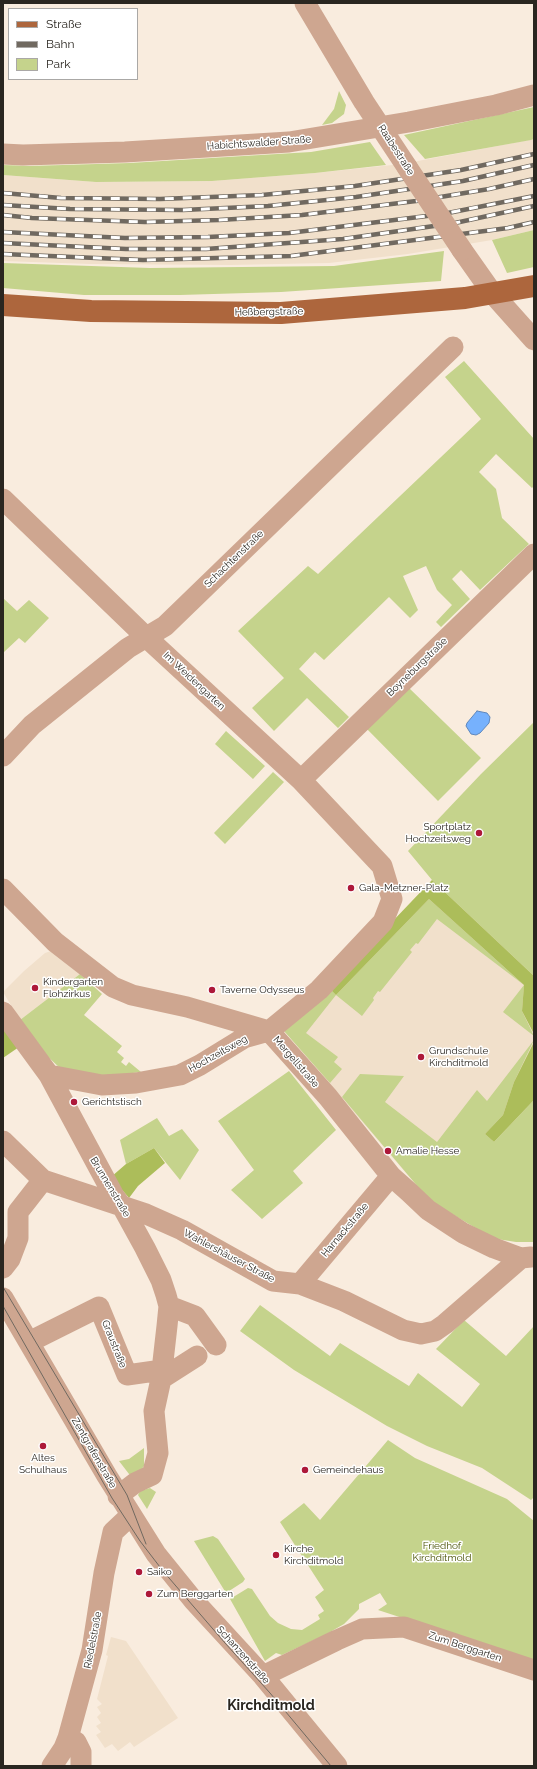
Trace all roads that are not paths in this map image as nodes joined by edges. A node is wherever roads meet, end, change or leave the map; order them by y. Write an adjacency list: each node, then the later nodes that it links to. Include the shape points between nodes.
1 (305, 3): 3 (street, Raabestraße)
2 (534, 95): 3 (street, Habichtswalder Straße, via 496,105)
3 (381, 127): 4 (street, Habichtswalder Straße, via 289,142 125,152); 6 (street, Raabestraße, bridge)
4 (3, 154)
5 (534, 286): 6 (main road, Heßbergstraße)
6 (493, 294): 7 (main road, Heßbergstraße, via 282,313 91,311); 8 (street, Raabestraße)
7 (3, 306)
8 (534, 340)
9 (453, 347): 12 (street, Schachtenstraße, via 165,626)
10 (3, 499): 12 (street, Im Weidengarten)
11 (534, 554): 14 (street, Boyneburgstraße)
12 (146, 637): 13 (street, Schachtenstraße, via 128,648 32,725); 14 (street, Im Weidengarten)
13 (3, 756)
14 (301, 780): 16 (street, Im Weidengarten, via 382,866 392,899)
15 (3, 889): 18 (street, Mergellstraße, via 55,942 112,987 132,995 187,1007)
16 (387, 914): 18 (street, Hochzeitsweg, via 383,922 319,990)
17 (3, 1012): 19 (street, Brunnenstraße)
18 (270, 1031): 19 (street, Hochzeitsweg, via 244,1038 180,1075 136,1083 102,1085); 21 (street, Mergellstraße, via 328,1097)
19 (49, 1075): 23 (street, Brunnenstraße, via 114,1196)
20 (3, 1141): 22 (street)
21 (391, 1176): 24 (street, Mergellstraße, via 428,1210 463,1233 494,1248); 26 (street, Harnackstraße)
22 (43, 1180): 23 (street, Wahlershäuser Straße); 25 (street, via 18,1212 18,1238 10,1259)
23 (123, 1208): 26 (street, Wahlershäuser Straße, via 146,1214 182,1230 273,1282); 28 (street, Brunnenstraße, via 154,1265)
24 (527, 1257): 26 (street, Wahlershäuser Straße, via 446,1324 435,1331 421,1334 403,1330 344,1301)
25 (3, 1268)
26 (300, 1284)
27 (3, 1298): 29 (street, Zentgrafenstraße)
28 (169, 1306): 30 (street, via 195,1316); 32 (street, Brunnenstraße)
29 (29, 1342): 32 (street, Graustraße, via 99,1308 127,1376); 33 (street, Zentgrafenstraße)
30 (216, 1345)
31 (197, 1356): 32 (street)
32 (161, 1375): 33 (street, Brunnenstraße, via 154,1411 158,1453 152,1475 135,1483)
33 (118, 1496): 34 (street, Zentgrafenstraße)
34 (130, 1516): 35 (street, Zentgrafenstraße); 38 (street, Riedelstraße, via 113,1532 92,1650)
35 (194, 1602): 37 (street, Schanzenstraße)
36 (534, 1670): 37 (street, Zum Berggarten, via 404,1626 362,1629)
37 (263, 1676): 41 (street, Schanzenstraße)
38 (68, 1738): 39 (street, Riedelstraße); 40 (street, via 76,1742 81,1752)
39 (52, 1766)
40 (81, 1766)
41 (337, 1766)

